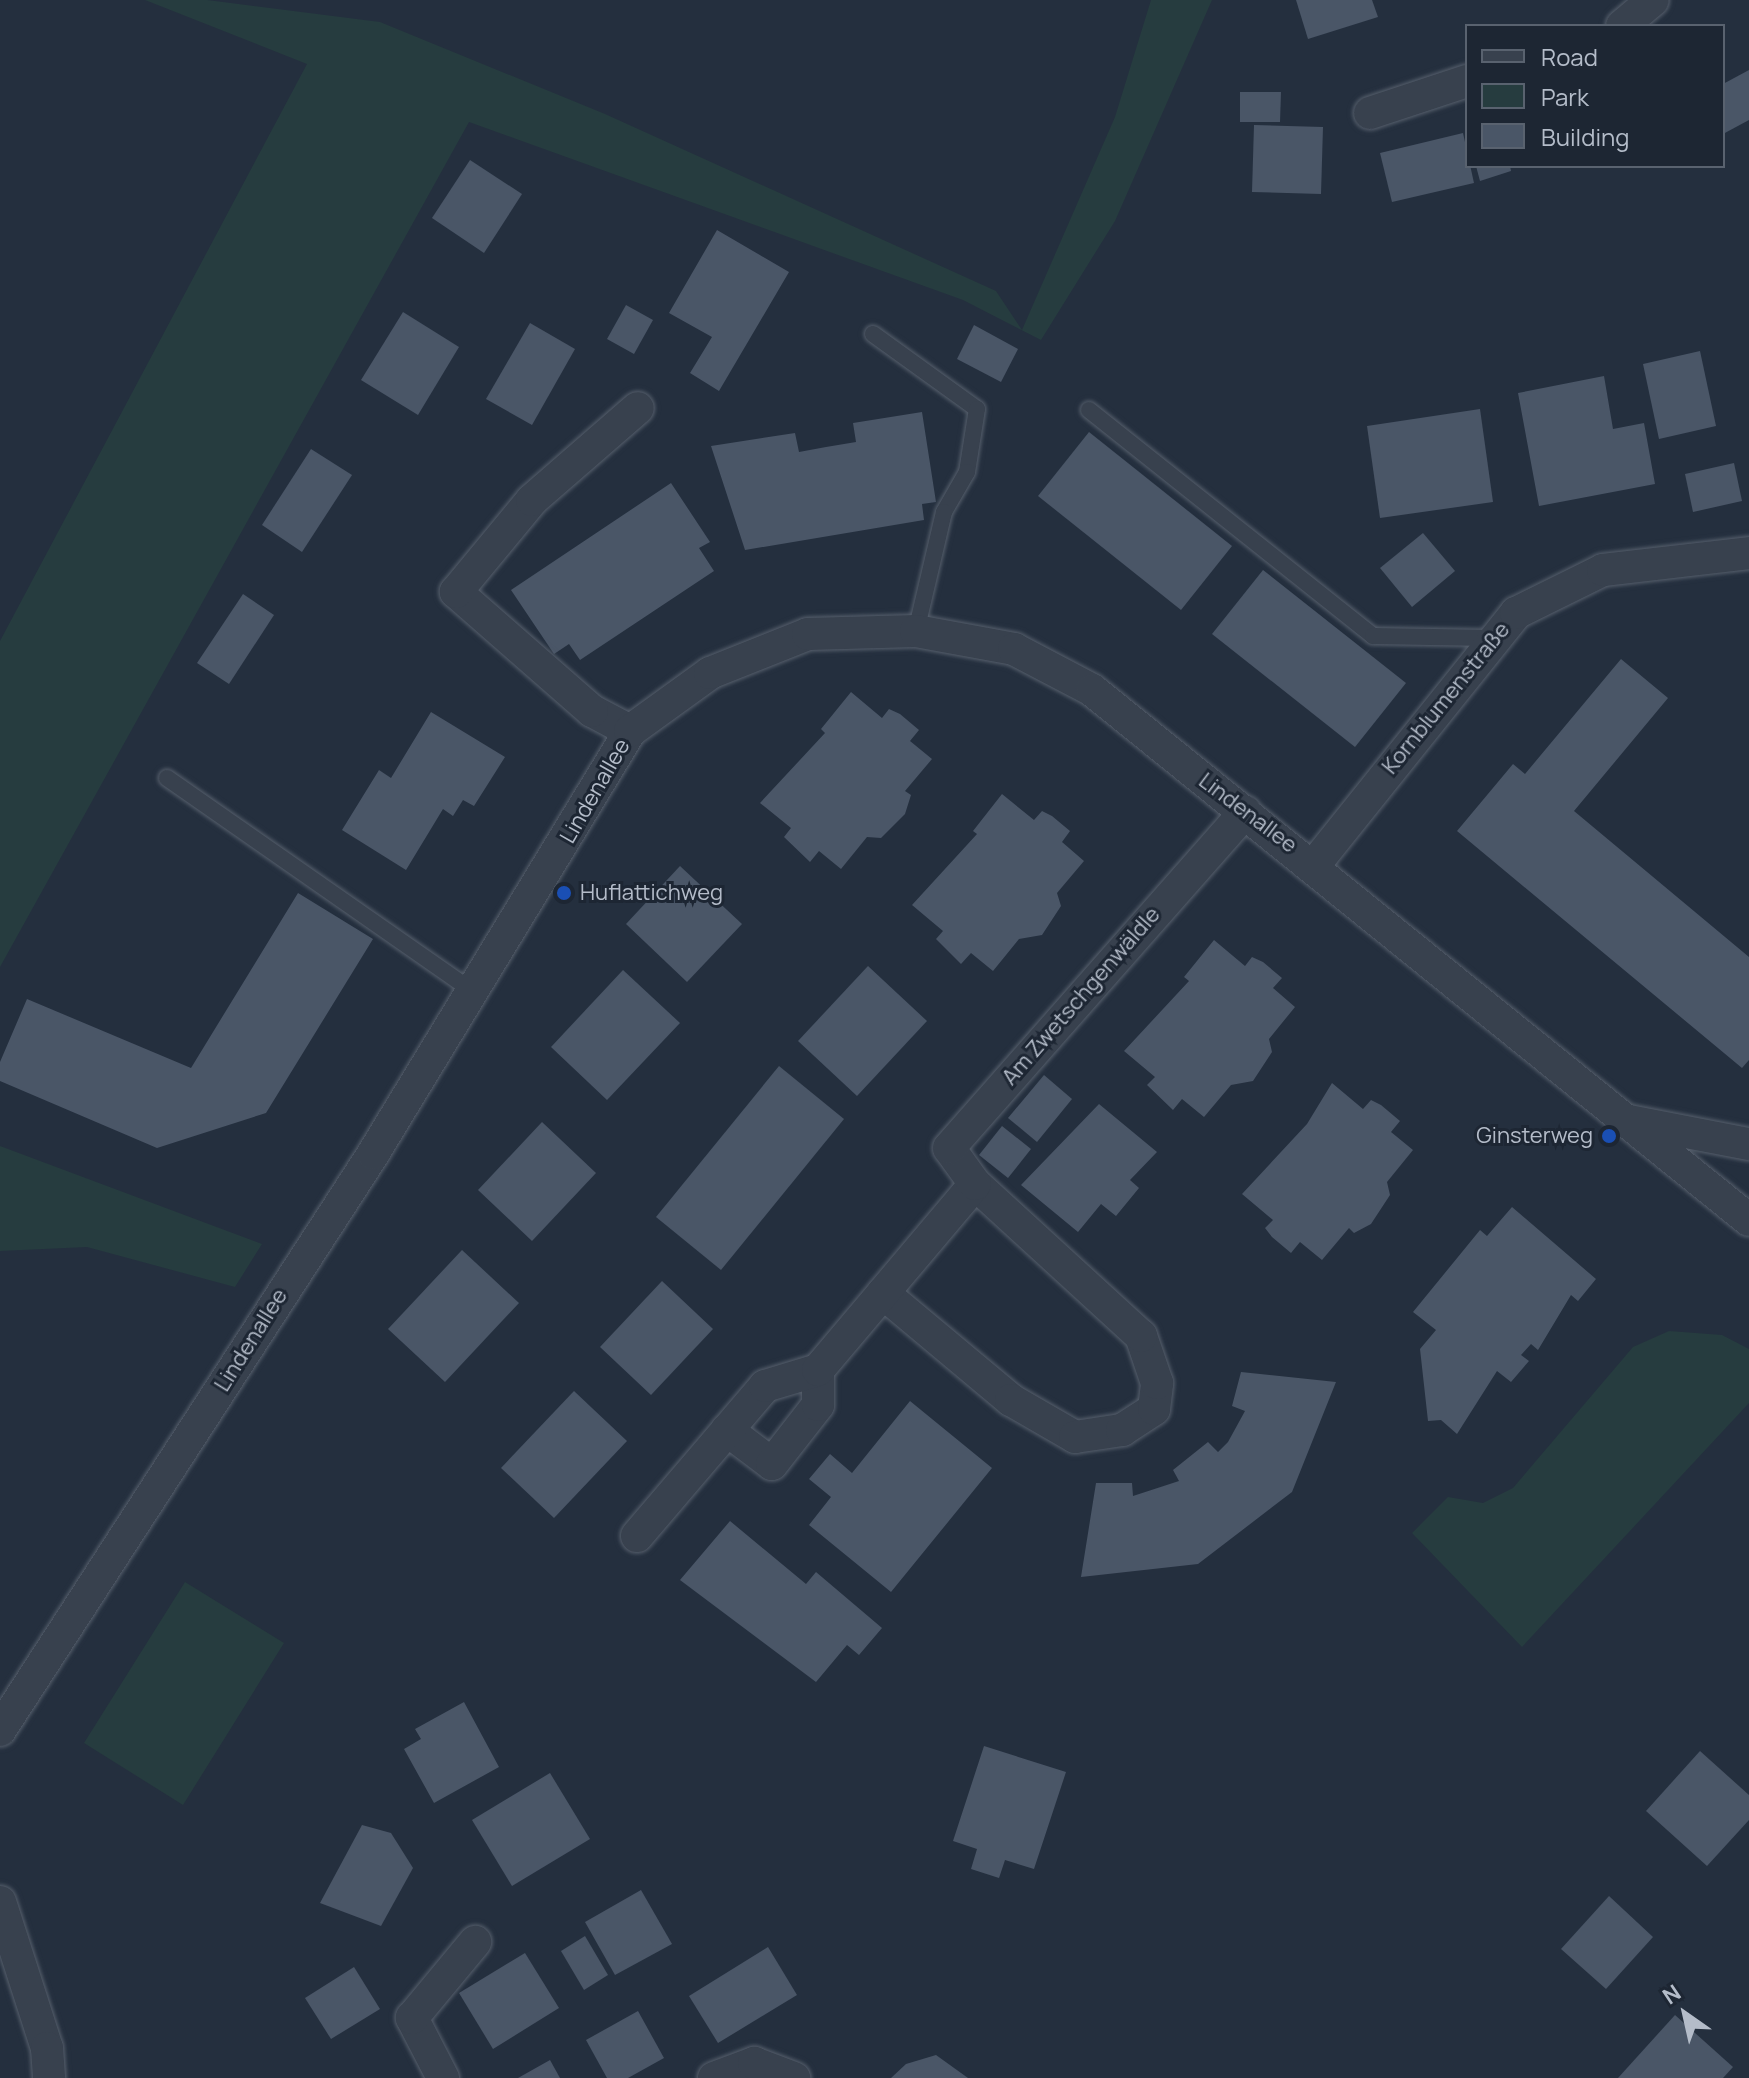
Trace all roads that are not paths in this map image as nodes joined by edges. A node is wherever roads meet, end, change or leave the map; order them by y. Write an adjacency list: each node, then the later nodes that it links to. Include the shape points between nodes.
1 (1653, 0): 2 (street)
2 (1624, 24)
3 (1465, 82): 4 (street)
4 (1370, 113)
5 (873, 334): 9 (lane, via 977,409 967,472 944,512)
6 (638, 408): 11 (street, via 532,500 456,592 592,711)
7 (1089, 410): 10 (lane, via 1373,636)
8 (1749, 553): 10 (street, Kornblumenstraße, via 1603,570 1555,589)
9 (916, 631): 11 (street, Lindenallee, via 808,634 710,673); 13 (street, Lindenallee, via 1014,649 1092,690)
10 (1491, 638): 14 (street, Kornblumenstraße)
11 (630, 731): 15 (street, Lindenallee)
12 (167, 778): 15 (lane)
13 (1245, 812): 14 (street, Lindenallee); 18 (street, Am Zwetschgenwäldle, via 949,1148)
14 (1315, 864): 16 (street, Lindenallee)
15 (474, 992): 24 (street, Lindenallee)
16 (1626, 1120): 17 (street, Lindenallee); 19 (street, Lindenallee)
17 (1749, 1144)
18 (975, 1184): 20 (street); 20 (street, Am Zwetschgenwäldle, via 1141,1336 1157,1383 1154,1409 1122,1430 1075,1437 1011,1400)
19 (1749, 1220)
20 (883, 1293): 21 (street)
21 (818, 1370): 22 (street, via 765,1386); 22 (street, via 818,1405 772,1464)
22 (727, 1430): 23 (street)
23 (637, 1536)
24 (0, 1730)
25 (0, 1902): 27 (street, via 47,2048)
26 (475, 1942): 28 (street, via 412,2018)
27 (49, 2078)
28 (443, 2078)
29 (714, 2078): 30 (street, via 754,2063)
30 (794, 2078)

